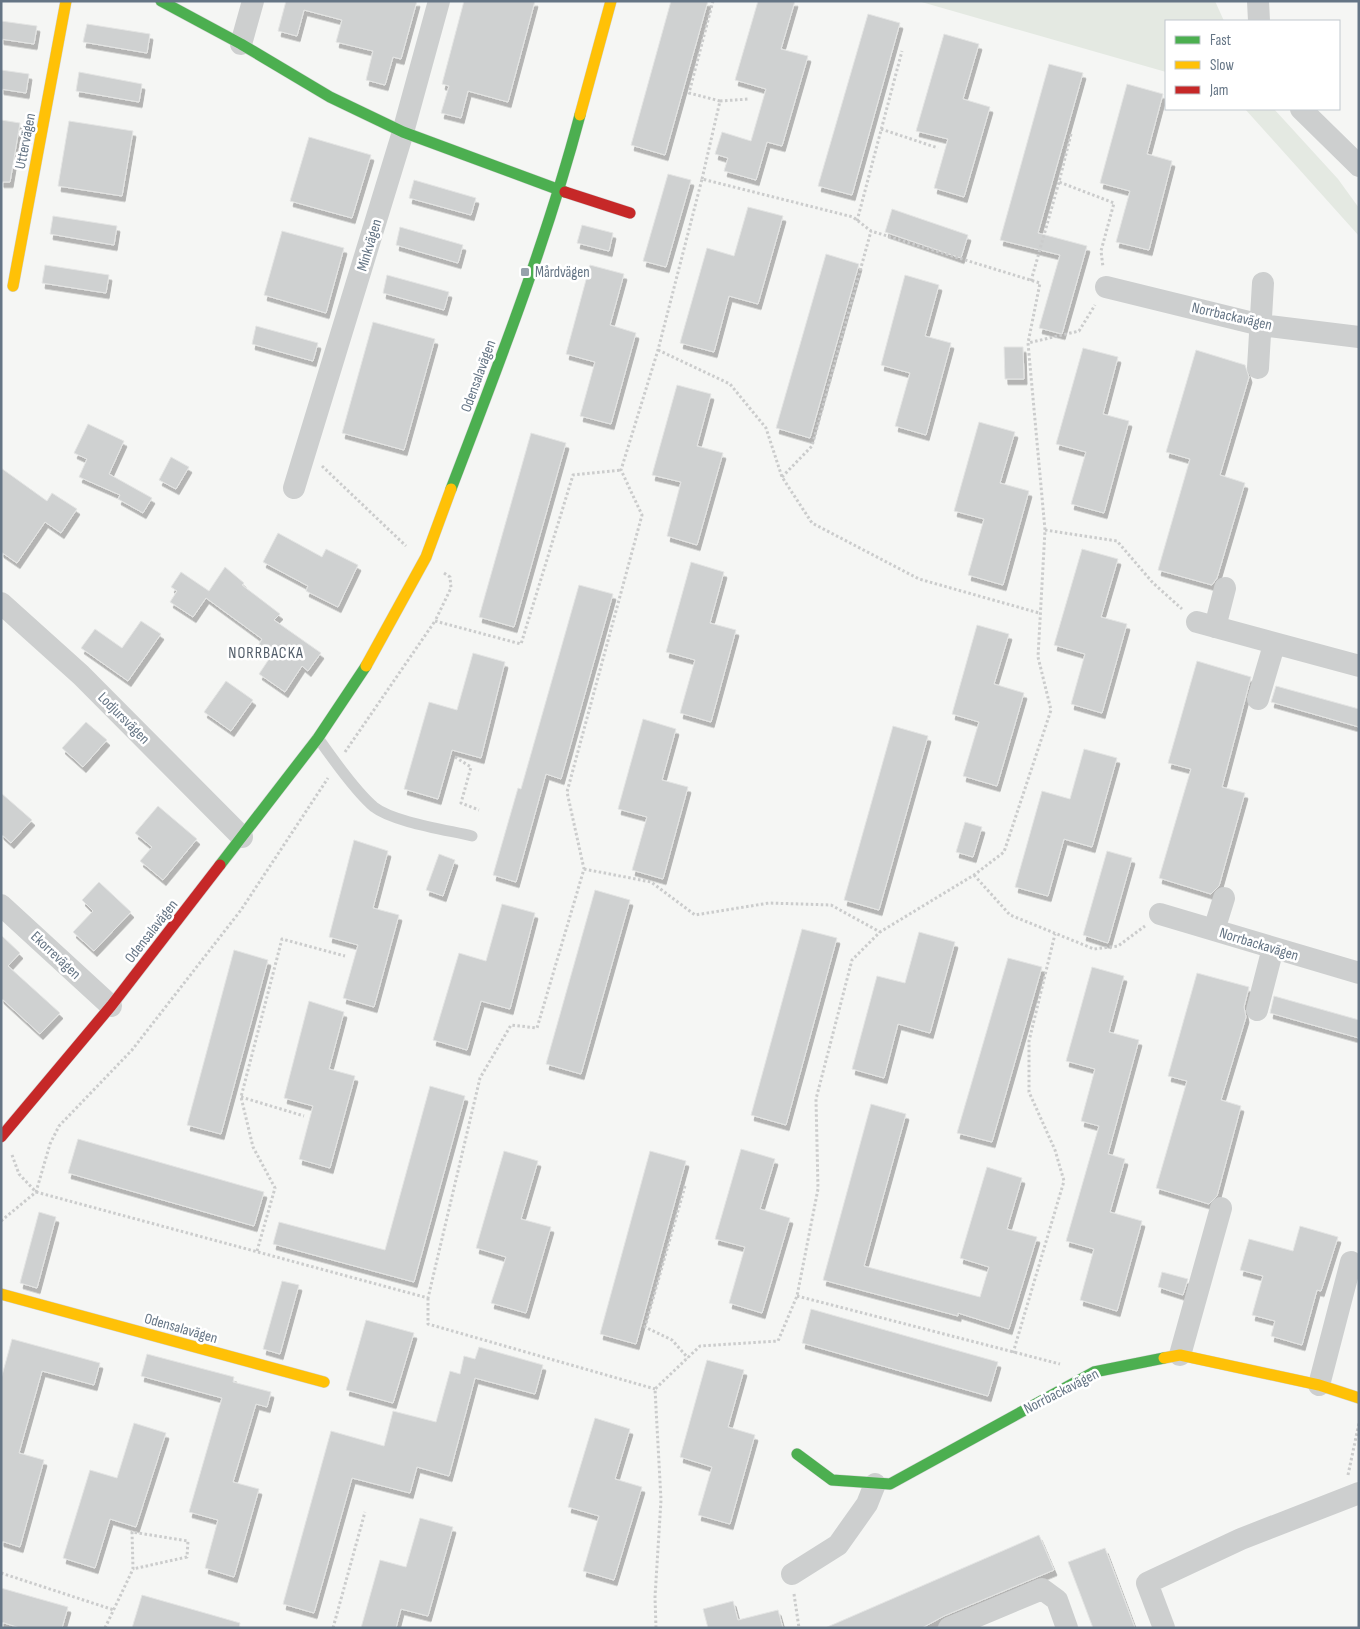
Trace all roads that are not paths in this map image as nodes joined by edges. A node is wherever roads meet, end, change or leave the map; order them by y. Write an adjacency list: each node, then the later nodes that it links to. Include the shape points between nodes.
1 (66, 1): 15 (street, Uttervägen)
2 (161, 1): 8 (street)
3 (253, 1): 8 (street)
4 (439, 1): 10 (street, Minkvägen)
5 (612, 1): 12 (street, Odensalavägen)
6 (1258, 1): 7 (street)
7 (1259, 20)
8 (241, 44): 10 (street, via 330,97)
9 (1302, 110): 11 (street)
10 (403, 132): 12 (street); 20 (street, Minkvägen)
11 (1359, 166)
12 (560, 190): 13 (street); 26 (street, Odensalavägen, via 516,318 426,557 375,653)
13 (630, 213)
14 (1263, 283): 17 (street)
15 (13, 286)
16 (1106, 287): 17 (street, Norrbackavägen)
17 (1260, 325): 18 (street, Norrbackavägen); 19 (street)
18 (1359, 337)
19 (1258, 368)
20 (294, 488)
21 (1225, 588): 23 (street, via 1206,625)
22 (1, 603): 28 (street, Lodjursvägen, via 81,675)
23 (1274, 645): 24 (street); 25 (street)
24 (1359, 666)
25 (1258, 699)
26 (318, 738): 27 (lane, via 374,807 416,823); 28 (street, Odensalavägen)
27 (472, 836)
28 (242, 837): 35 (street, Odensalavägen)
29 (1224, 898): 32 (street)
30 (1, 905): 35 (street, Ekorrevägen)
31 (1160, 914): 32 (street, Norrbackavägen)
32 (1214, 930): 33 (street, Norrbackavägen)
33 (1273, 948): 34 (street, Norrbackavägen); 36 (street)
34 (1359, 973)
35 (111, 1006): 37 (street, Odensalavägen)
36 (1257, 1010)
37 (1, 1136)
38 (1221, 1208): 41 (street)
39 (1352, 1262): 43 (street)
40 (1, 1294): 42 (street, Odensalavägen)
41 (1180, 1355): 43 (street, Norrbackavägen); 46 (street, Norrbackavägen, via 1094,1372 890,1484)
42 (324, 1382)
43 (1320, 1385): 44 (street, Norrbackavägen)
44 (1359, 1398)
45 (796, 1454): 46 (street, Norrbackavägen, via 832,1480)
46 (875, 1484): 48 (street, via 867,1504 838,1545)
47 (1359, 1493): 51 (street, via 1241,1539 1147,1583)
48 (792, 1574)
49 (949, 1628): 50 (street, via 1042,1589 1057,1600)
50 (1067, 1628)
51 (1164, 1628)

